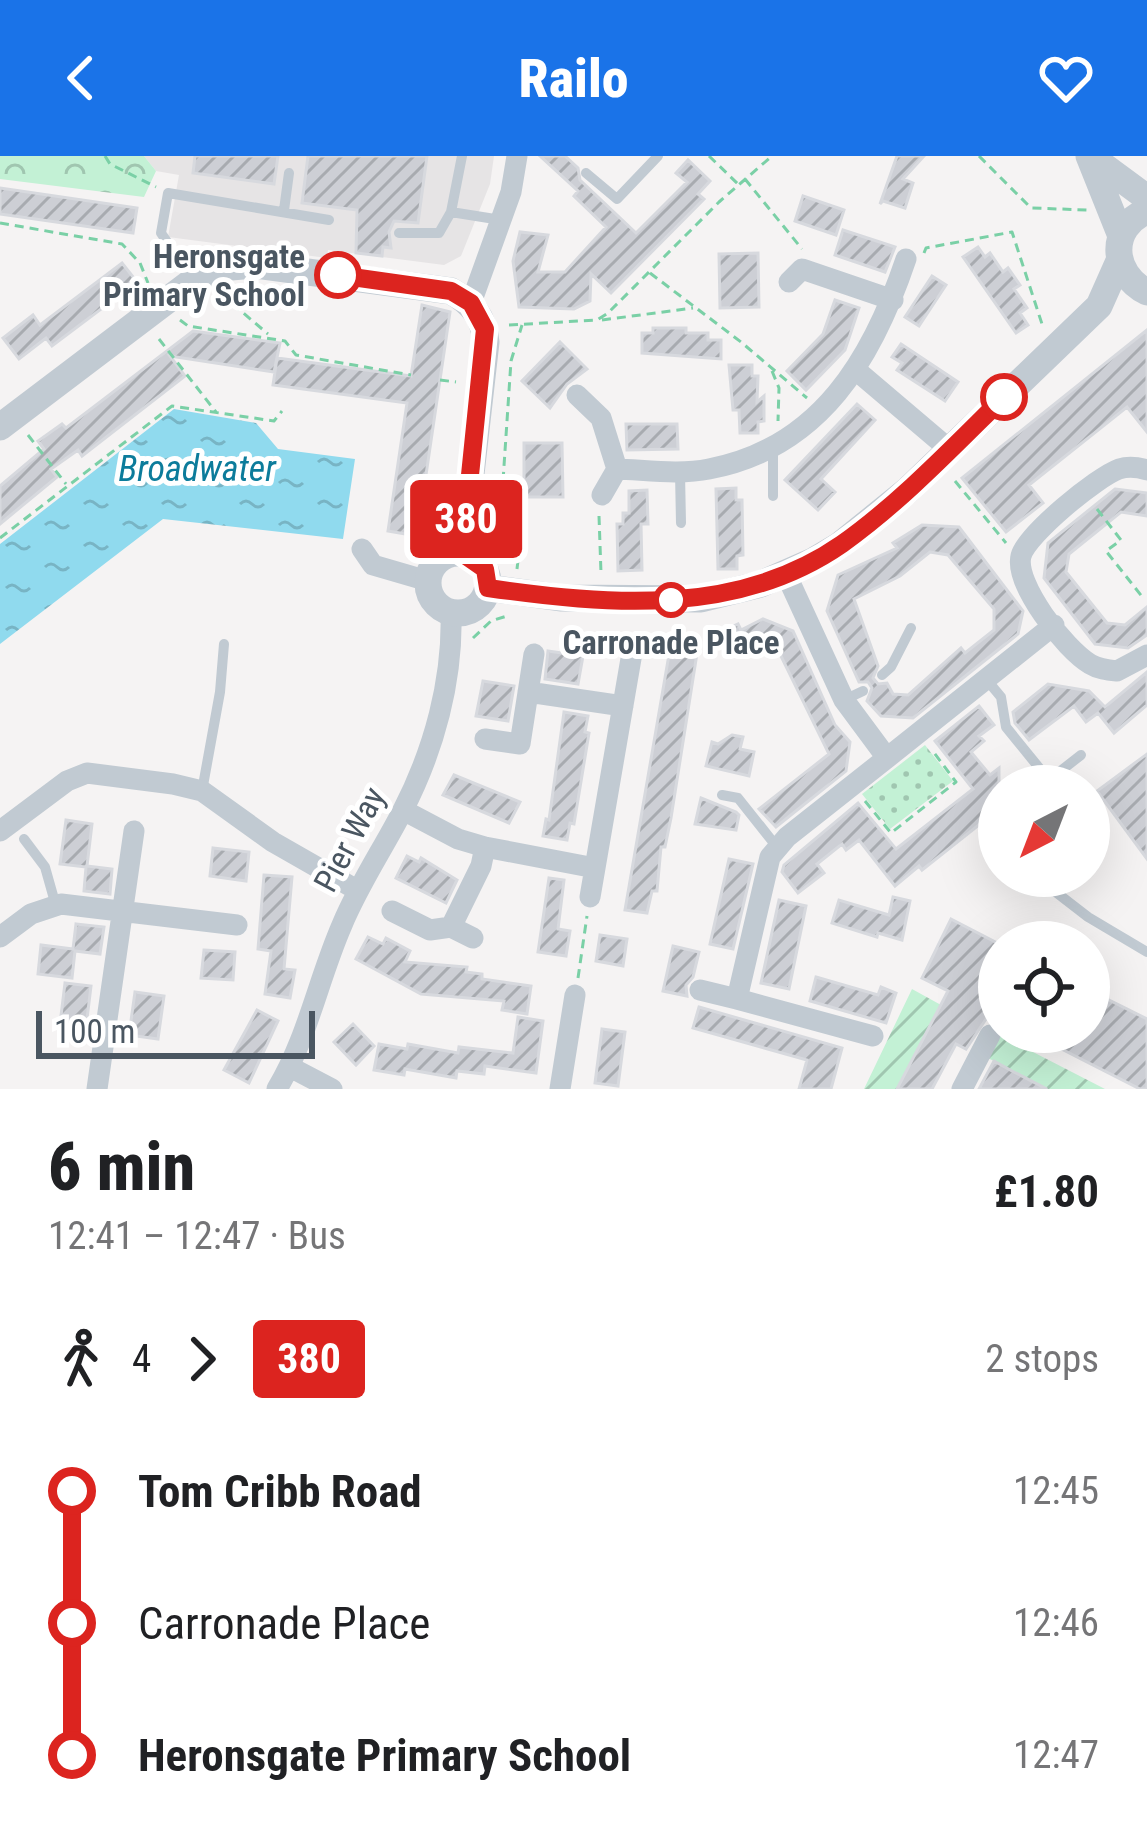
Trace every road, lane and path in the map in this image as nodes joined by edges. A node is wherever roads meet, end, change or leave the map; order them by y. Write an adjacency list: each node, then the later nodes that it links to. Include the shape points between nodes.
1 (105, 156): 13 (path)
2 (462, 156): 18 (lane)
3 (517, 156): 20 (street)
4 (658, 156): 10 (lane, via 617,200)
5 (709, 156): 12 (path)
6 (772, 156): 11 (path)
7 (979, 156): 16 (path, via 1031,208)
8 (1089, 156): 14 (street); 23 (street)
9 (289, 173): 15 (lane)
10 (586, 173)
11 (745, 178): 12 (path); 24 (path)
12 (738, 184): 26 (path)
13 (169, 193): 15 (lane); 27 (lane, via 161,233)
14 (1147, 198)
15 (284, 210): 19 (lane)
16 (1096, 210)
17 (1147, 211): 23 (street, via 1129,222)
18 (451, 212): 20 (lane); 22 (lane, via 439,233)
19 (329, 220)
20 (502, 220): 31 (street)
21 (0, 223): 34 (path, via 122,244 140,262)
22 (399, 233)
23 (1120, 248): 29 (street, via 1126,276); 32 (street)
24 (805, 252)
25 (916, 253): 30 (street); 37 (path, via 1012,232)
26 (650, 273): 33 (path); 35 (path)
27 (202, 282): 31 (street, via 219,268 255,265 451,291); 34 (street); 39 (path)
28 (789, 282): 30 (street, via 802,269)
29 (1145, 291): 32 (street)
30 (892, 300): 41 (street)
31 (471, 303): 38 (street)
32 (1099, 306): 50 (street)
33 (695, 308): 35 (path); 40 (path)
34 (151, 313): 39 (path); 46 (path); 48 (street)
35 (597, 320): 36 (path)
36 (522, 323): 38 (path); 63 (path, via 511,361 503,481)
37 (1042, 324)
38 (485, 329): 61 (street)
39 (268, 338): 42 (path, via 285,341 296,355)
40 (772, 370): 45 (path); 47 (path)
41 (856, 371): 45 (street); 50 (street)
42 (411, 375)
43 (577, 395): 51 (street, via 601,418)
44 (282, 411): 46 (path, via 274,421)
45 (822, 411): 49 (street)
46 (217, 412): 54 (path, via 172,406)
47 (778, 421)
48 (7, 422): 54 (path)
49 (772, 446): 52 (street, via 705,470); 57 (lane)
50 (950, 463): 62 (path); 64 (street, via 840,545)
51 (617, 470): 52 (street); 56 (street)
52 (680, 470): 58 (lane)
53 (1147, 470): 55 (street, via 1116,470)
54 (68, 485): 59 (path)
55 (1084, 494): 62 (street, via 1032,536); 68 (path, via 1120,540 1106,551)
56 (602, 495): 66 (path)
57 (773, 496)
58 (681, 523)
59 (0, 538)
60 (362, 549): 65 (street, via 373,565)
61 (462, 553): 65 (street, via 443,557); 67 (street, via 485,569)
62 (1021, 560): 71 (street, via 1024,586)
63 (516, 573)
64 (786, 574): 67 (street, via 735,592 665,601); 85 (street)
65 (428, 580): 69 (street, via 434,601)
66 (601, 580)
67 (488, 588): 69 (street, via 471,611)
68 (1144, 599)
69 (452, 613): 89 (street, Pier Way, via 440,707)
70 (497, 618): 73 (path)
71 (1054, 625): 77 (street, via 1079,656 1105,670); 79 (street)
72 (911, 628): 78 (lane)
73 (474, 636)
74 (224, 644): 87 (lane)
75 (633, 647): 81 (street)
76 (534, 654): 80 (street)
77 (1147, 655)
78 (882, 675)
79 (986, 679): 82 (street); 84 (lane, via 1001,697 1006,727 1049,780)
80 (528, 692): 81 (street); 83 (street, via 520,744)
81 (623, 706): 95 (street)
82 (918, 733): 85 (street); 86 (path, via 956,782 891,833)
83 (485, 739)
84 (1081, 755)
85 (887, 758): 86 (street)
86 (853, 785): 93 (street)
87 (202, 791): 90 (street, via 86,772); 96 (street)
88 (722, 795): 93 (lane, via 738,798)
89 (403, 810): 94 (street); 96 (street, Pier Way)
90 (0, 831)
91 (134, 831): 100 (street)
92 (24, 839): 99 (lane, via 53,885)
93 (777, 847): 109 (street, via 764,872)
94 (485, 848): 95 (street); 103 (street)
95 (596, 868): 97 (street)
96 (357, 890): 112 (street, Pier Way)
97 (590, 896): 108 (path)
98 (1062, 897): 106 (lane)
99 (56, 906): 100 (street); 104 (street)
100 (123, 910): 102 (street); 113 (street)
101 (392, 910): 103 (street, via 430,930)
102 (237, 925)
103 (451, 928): 105 (street)
104 (0, 937)
105 (473, 938)
106 (1147, 952)
107 (700, 990): 109 (street)
108 (575, 994): 116 (street)
109 (737, 999): 110 (street)
110 (873, 1036)
111 (981, 1053): 117 (street)
112 (290, 1067): 114 (street, Pier Way); 115 (street)
113 (98, 1089)
114 (277, 1089)
115 (332, 1089)
116 (560, 1089)
117 (962, 1089)

